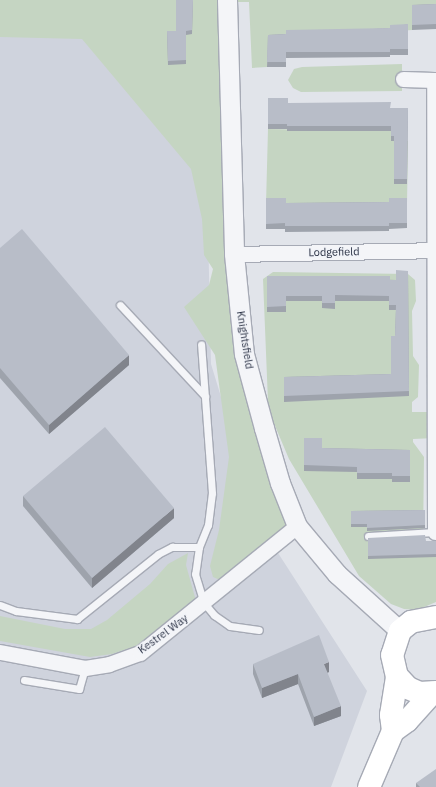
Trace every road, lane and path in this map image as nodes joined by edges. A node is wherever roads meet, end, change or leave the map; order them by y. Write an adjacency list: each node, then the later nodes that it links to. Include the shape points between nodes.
1 (227, 0): 5 (street, Knightsfield)
2 (403, 79): 3 (street)
3 (435, 80): 4 (street)
4 (435, 250): 5 (street, Lodgefield); 10 (street)
5 (234, 254): 9 (street, Knightsfield, via 244,354 280,483)
6 (120, 305): 8 (lane)
7 (201, 344): 8 (lane)
8 (205, 396): 12 (lane, via 212,493 208,525)
9 (297, 526): 13 (street, Kestrel Way); 17 (street, Knightsfield, via 337,574)
10 (435, 532): 11 (lane)
11 (368, 536)
12 (199, 547): 13 (lane, via 195,574); 14 (lane, via 172,547 158,554 77,619 16,611)
13 (204, 603): 16 (lane, via 214,615 230,626); 19 (street, Kestrel Way, via 140,653 108,664)
14 (0, 605)
15 (436, 617): 17 (main road, via 411,622)
16 (259, 630)
17 (400, 631): 20 (main road, via 392,655)
18 (0, 652): 19 (street, Kestrel Way)
19 (84, 668): 21 (lane, via 78,689)
20 (397, 676): 22 (main road, via 408,688 420,693); 23 (main road, via 391,714)
21 (24, 680)
22 (434, 692): 23 (main road, via 407,721)
23 (393, 731): 24 (main road)
24 (369, 787)

